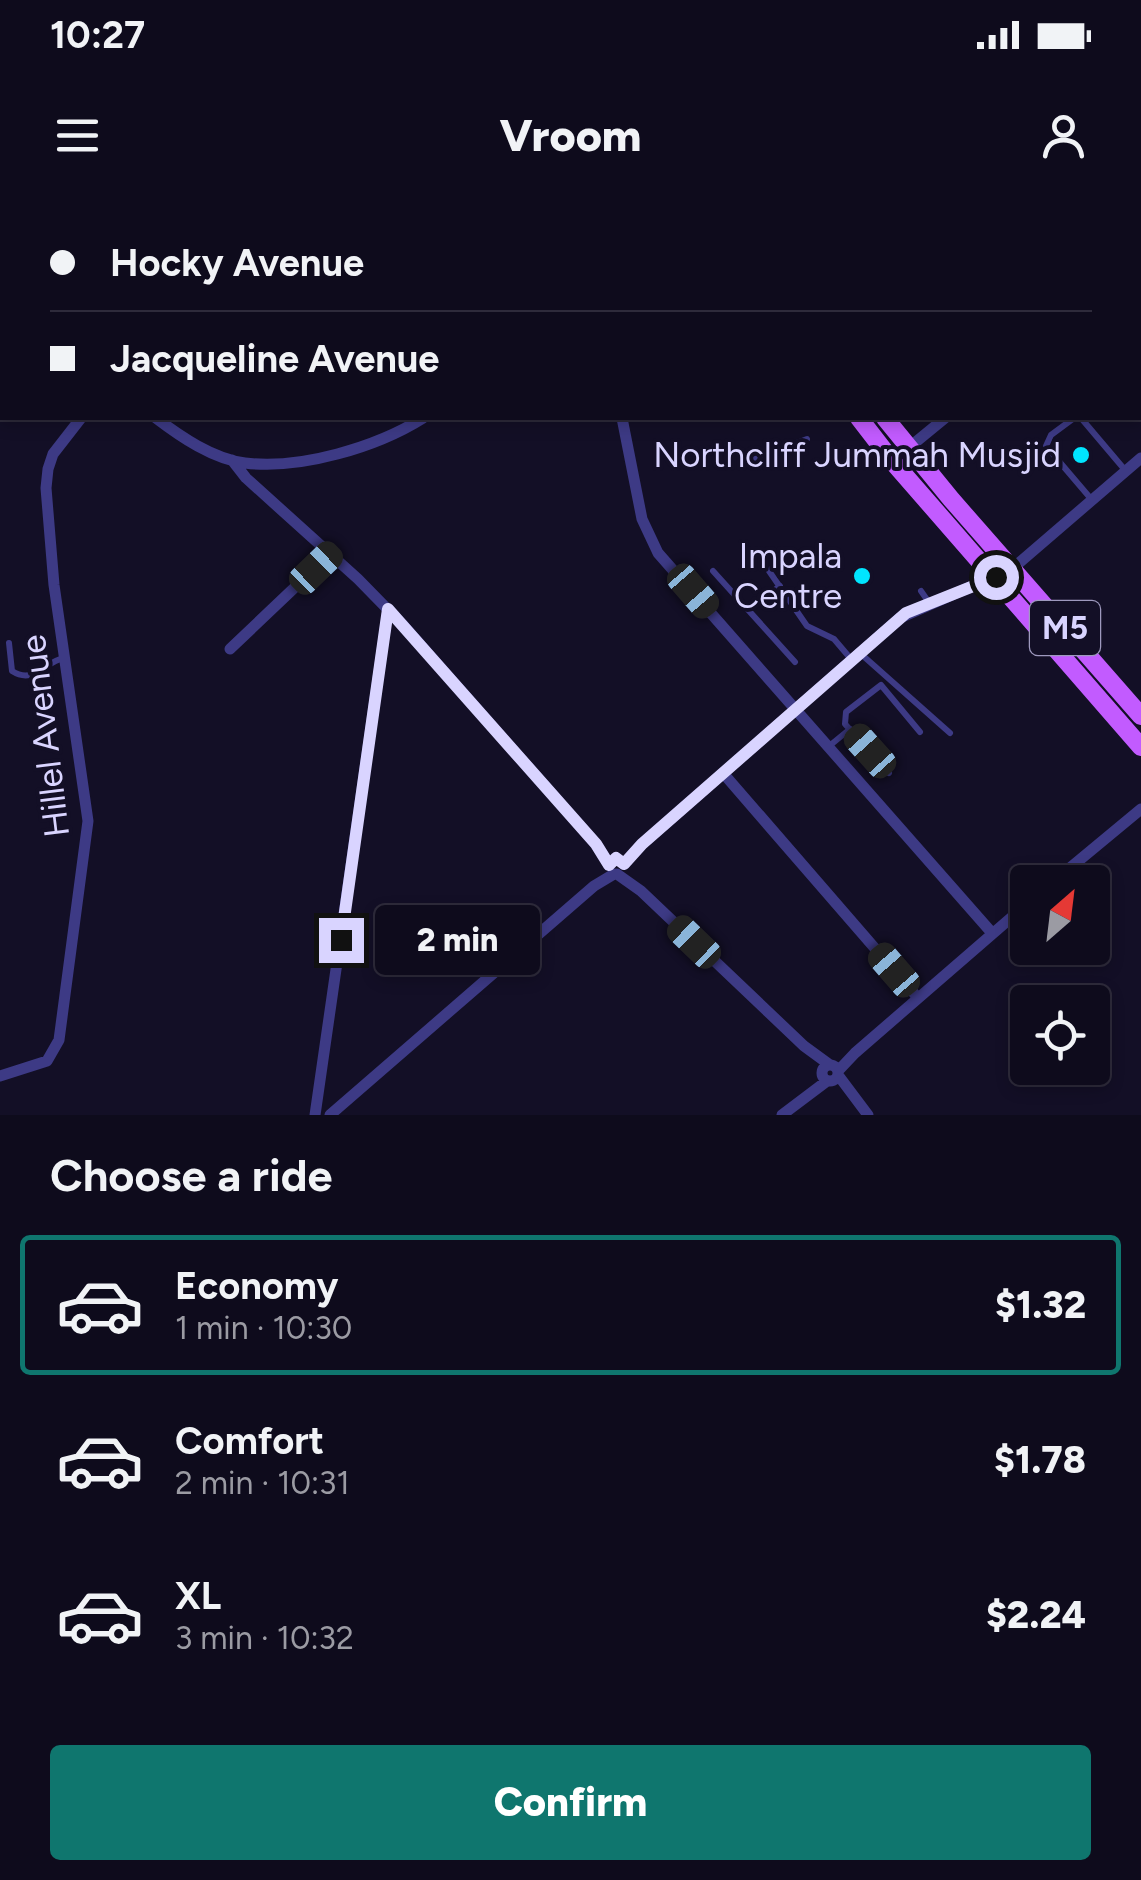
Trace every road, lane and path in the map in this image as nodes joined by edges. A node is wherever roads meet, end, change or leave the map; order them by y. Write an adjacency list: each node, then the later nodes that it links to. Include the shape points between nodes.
1 (80, 420): 31 (street, Hillel Avenue, via 54,454 46,488)
2 (159, 420): 13 (street)
3 (418, 420): 13 (street, via 344,452 257,464)
4 (622, 420): 33 (street, via 652,542)
5 (861, 420): 14 (main road, M5)
6 (888, 420): 11 (main road, M5)
7 (941, 420): 11 (street)
8 (1071, 420): 17 (lane, via 1046,446)
9 (1084, 420): 16 (lane)
10 (808, 439): 15 (lane)
11 (909, 448): 14 (street); 20 (main road, M5)
12 (1141, 458): 16 (street)
13 (232, 460): 18 (street)
14 (893, 462): 22 (main road, M5)
15 (745, 463)
16 (1126, 471): 17 (street)
17 (1092, 501): 20 (street)
18 (330, 554): 26 (street); 29 (street)
19 (780, 560): 23 (lane, via 769,568)
20 (1013, 568): 22 (street); 34 (main road, M5)
21 (713, 572): 27 (lane)
22 (996, 577): 25 (street); 39 (main road, M5)
23 (780, 586): 27 (lane); 30 (lane, via 807,626)
24 (922, 592): 25 (lane)
25 (930, 604): 30 (street, via 906,613)
26 (388, 609): 44 (street); 50 (street)
27 (748, 610): 32 (lane)
28 (9, 643): 31 (lane, via 12,672 20,676)
29 (230, 649)
30 (856, 657): 33 (street); 37 (lane)
31 (65, 658): 49 (street, Hillel Avenue, via 88,832 61,1028 52,1056)
32 (795, 662)
33 (795, 710): 38 (street); 40 (street)
34 (1141, 716)
35 (850, 729): 36 (lane, via 846,712 882,685); 38 (lane); 41 (lane)
36 (920, 732)
37 (950, 733)
38 (828, 747): 46 (street)
39 (1141, 747)
40 (723, 773): 44 (street); 47 (street)
41 (889, 773)
42 (1141, 809): 43 (street)
43 (1073, 865)
44 (616, 866): 48 (street); 51 (street)
45 (1010, 918): 46 (street)
46 (992, 933): 47 (street)
47 (918, 998): 48 (street)
48 (830, 1073): 52 (street); 53 (street)
49 (0, 1076)
50 (315, 1115)
51 (330, 1115)
52 (782, 1115)
53 (868, 1115)

